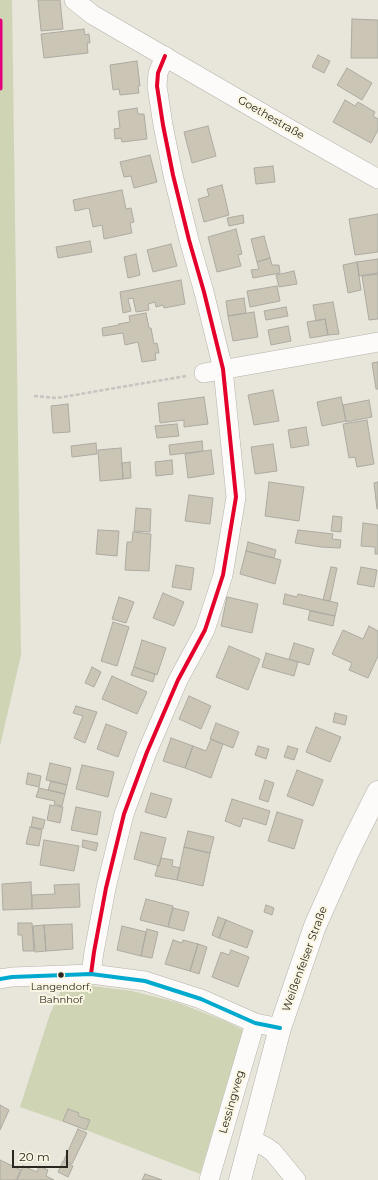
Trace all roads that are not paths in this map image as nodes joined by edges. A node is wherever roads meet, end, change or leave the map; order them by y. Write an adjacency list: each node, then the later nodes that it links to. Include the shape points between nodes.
1 (74, 0): 2 (street, Goethestraße)
2 (165, 56): 3 (street, Goethestraße); 5 (street, via 158,73 157,86 163,125 173,175)
3 (378, 179)
4 (378, 342): 5 (street)
5 (223, 369): 6 (street); 8 (street, via 236,497 223,575 205,630 178,680 146,752 124,814 106,888)
6 (204, 373)
7 (378, 792): 11 (street, Weißenfelser Straße, via 315,926)
8 (91, 974): 9 (street); 10 (street, via 145,981 201,999)
9 (0, 979)
10 (254, 1023): 11 (street); 13 (street, Lessingweg)
11 (280, 1028): 12 (street, Weißenfelser Straße)
12 (250, 1139): 14 (street, Weißenfelser Straße); 15 (street, via 272,1152)
13 (209, 1180)
14 (240, 1180)
15 (296, 1180)

